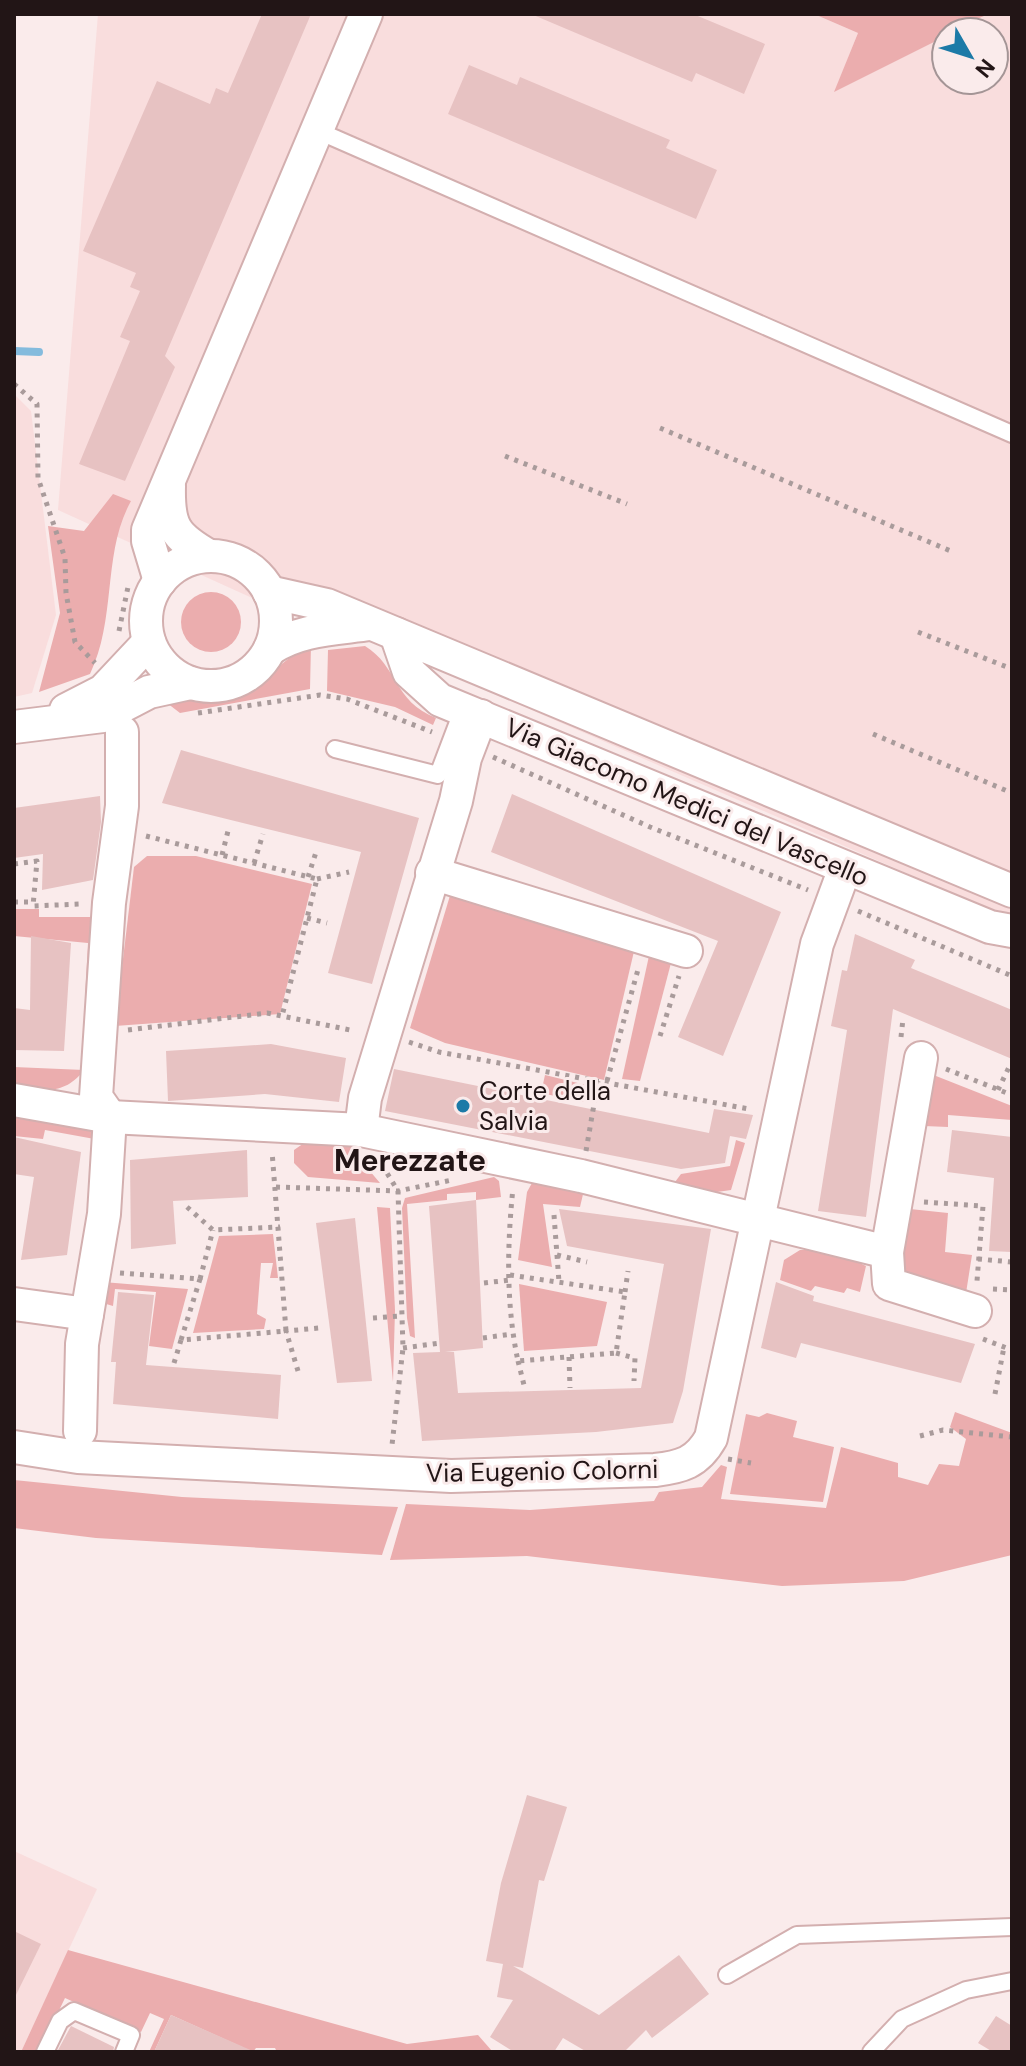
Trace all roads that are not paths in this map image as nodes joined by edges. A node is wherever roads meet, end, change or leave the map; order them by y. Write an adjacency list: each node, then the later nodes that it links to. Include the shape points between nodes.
1 (366, 14): 2 (street)
2 (316, 130): 3 (lane); 4 (street)
3 (1012, 434)
4 (169, 486): 5 (street, via 168,518 178,534); 6 (street, via 148,530)
5 (209, 556): 6 (street); 7 (street, via 240,563)
6 (145, 579): 9 (street, via 147,610)
7 (269, 592): 8 (street, Via Giacomo Medici del Vascello, via 327,605); 10 (street, via 276,618)
8 (384, 629): 10 (street, Via Giacomo Medici del Vascello, via 311,632); 12 (street, Via Giacomo Medici del Vascello, via 418,683 440,700); 19 (street, Via Giacomo Medici del Vascello)
9 (134, 641): 11 (street); 13 (street, via 103,691)
10 (270, 649): 11 (street, via 248,675 233,683)
11 (190, 683): 13 (street, via 149,692 103,716)
12 (472, 712): 15 (street); 17 (street, Via Giacomo Medici del Vascello)
13 (22, 725)
14 (122, 732): 24 (street, via 119,844 109,903 96,1097)
15 (460, 743): 16 (lane, via 438,775); 18 (street)
16 (335, 749)
17 (845, 868): 20 (street, Via Giacomo Medici del Vascello, via 990,927); 26 (street, Via Eugenio Colorni, via 817,944)
18 (432, 873): 21 (street); 25 (street, via 365,1098)
19 (1012, 891)
20 (1012, 931)
21 (686, 951)
22 (921, 1058): 27 (street)
23 (14, 1100): 24 (street)
24 (110, 1117): 25 (street); 30 (street, via 104,1214)
25 (361, 1130): 26 (street)
26 (758, 1220): 27 (street); 32 (street, Via Eugenio Colorni, via 711,1438 686,1465 451,1476 78,1457)
27 (887, 1252): 29 (street, via 889,1284)
28 (14, 1304): 30 (street)
29 (975, 1311)
30 (87, 1314): 31 (street)
31 (80, 1431)
32 (14, 1447)
33 (1012, 1927): 34 (lane, via 797,1935)
34 (727, 1975)
35 (1012, 1981): 38 (lane, via 966,1990 902,2019)
36 (45, 2052): 37 (lane, via 60,2021 74,2011 131,2035)
37 (124, 2052)
38 (871, 2052)

